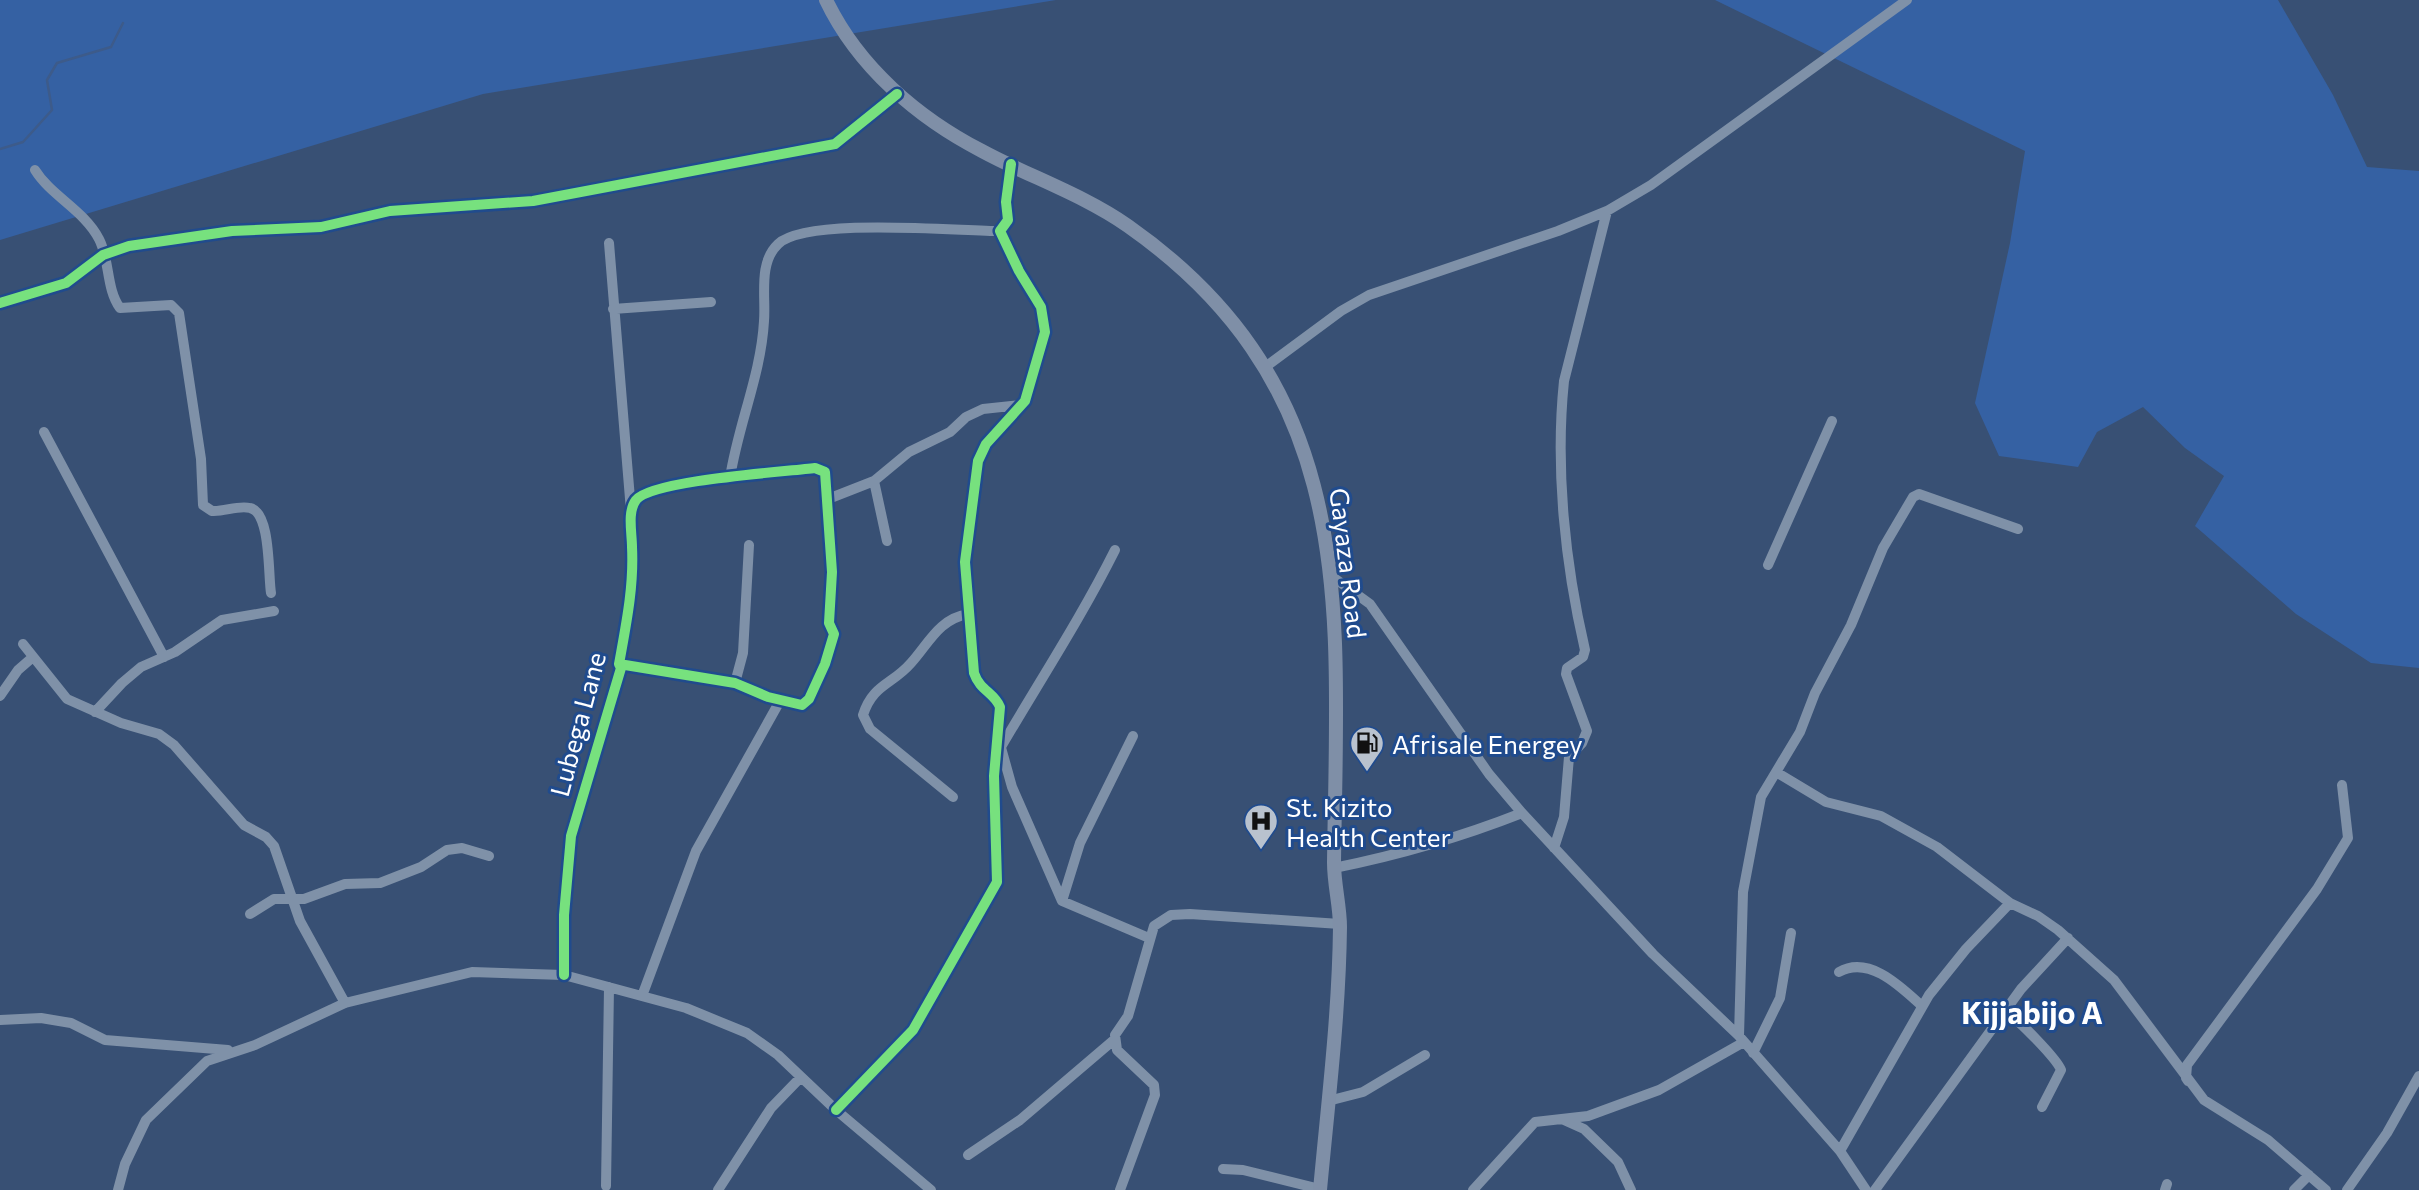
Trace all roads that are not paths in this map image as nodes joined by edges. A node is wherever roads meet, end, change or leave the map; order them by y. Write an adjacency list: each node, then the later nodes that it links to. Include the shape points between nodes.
1 (826, 0): 3 (main road, Gayaza Road, via 864,58)
2 (1908, 0): 6 (street, via 1651,186)
3 (897, 94): 4 (main road, Gayaza Road, via 958,138); 9 (street, via 835,144 727,166 533,201 390,211 321,227 166,239)
4 (1011, 164): 7 (street, via 1008,220); 13 (main road, Gayaza Road, via 1081,198 1163,252 1213,299)
5 (35, 170): 9 (street, via 90,227)
6 (1607, 211): 13 (street, via 1493,255 1369,295); 44 (street, via 1562,402 1566,530 1585,650 1566,674 1587,731 1569,757 1564,817)
7 (1000, 230): 14 (street, via 1044,320 1045,332); 17 (street, via 872,227 793,234 779,243 765,271 764,322)
8 (609, 243): 12 (street, Lubega Lane)
9 (103, 255): 11 (street, via 66,283); 27 (street, via 113,299 120,308 171,304 179,313 201,459 203,505 212,511 250,508 258,512 265,522)
10 (711, 302): 12 (street)
11 (0, 303)
12 (613, 309): 20 (street, Lubega Lane)
13 (1264, 368): 26 (main road, Gayaza Road, via 1289,413 1314,480)
14 (1021, 405): 18 (street, via 983,409 966,417 950,432 909,452); 29 (street, via 986,444 978,461 965,562)
15 (1832, 421): 25 (street)
16 (44, 432): 32 (street)
17 (730, 478): 19 (street, via 820,468 827,478); 20 (street, via 650,490 636,500)
18 (874, 481): 19 (street); 22 (street)
19 (828, 499): 36 (street, via 834,634 809,699 802,705)
20 (631, 514): 33 (street, Lubega Lane, via 630,604)
21 (2018, 529): 40 (street, via 1926,495 1913,497 1883,548 1800,732)
22 (887, 541)
23 (749, 545): 34 (street, via 743,653)
24 (1115, 551): 39 (street, via 1093,595)
25 (1768, 565)
26 (1330, 575): 43 (street, via 1370,604 1489,774); 46 (main road, Gayaza Road, via 1338,686)
27 (271, 593)
28 (274, 611): 32 (street, via 222,620)
29 (968, 614): 39 (street, via 978,683 1000,707); 42 (street, via 952,617 935,631 910,665 868,697 863,715 870,729)
30 (23, 644): 31 (street)
31 (33, 657): 35 (street); 37 (street, via 67,699)
32 (164, 657): 37 (street, via 122,682)
33 (619, 664): 34 (street); 56 (street, Lubega Lane, via 617,686 571,836 564,915)
34 (736, 683): 36 (street)
35 (0, 696)
36 (781, 699): 58 (street, via 696,851)
37 (95, 712): 47 (street, via 159,734 174,745 244,825 274,846)
38 (1133, 736): 48 (street, via 1080,843)
39 (999, 743): 48 (street, via 1012,787); 73 (street, via 994,776 997,882 913,1030)
40 (1776, 772): 49 (street, via 1826,802 1881,816 1937,847); 63 (street, via 1761,797 1743,892)
41 (2342, 785): 70 (street, via 2348,838 2317,889 2188,1065 2186,1078)
42 (953, 797)
43 (1522, 813): 44 (street); 46 (street, via 1392,857)
44 (1554, 848): 63 (street)
45 (489, 856): 47 (street, via 462,848 447,850 421,867 380,883 345,884 304,900)
46 (1334, 868): 51 (main road, Gayaza Road)
47 (293, 897): 50 (street, via 266,902); 59 (street, via 300,920)
48 (1062, 901): 53 (street)
49 (2010, 904): 54 (street, via 2038,916); 60 (street, via 1966,949)
50 (250, 914)
51 (1340, 924): 53 (street, via 1171,915 1159,921); 71 (main road, Gayaza Road)
52 (1791, 933): 66 (street, via 1780,998)
53 (1149, 938): 64 (street, via 1128,1016)
54 (2068, 938): 61 (street); 70 (street, via 2113,979)
55 (1839, 972): 60 (street, via 1862,965)
56 (565, 975): 57 (street); 59 (street, via 472,972)
57 (609, 987): 58 (street); 79 (street)
58 (642, 996): 69 (street, via 747,1033)
59 (345, 1003): 65 (street, via 255,1045)
60 (1922, 1006): 75 (street)
61 (2007, 1012): 72 (street, via 2057,1059 2062,1070); 88 (street)
62 (0, 1020): 65 (street, via 41,1018 71,1023 105,1040)
63 (1741, 1039): 66 (street); 74 (street, via 1659,1090 1588,1116)
64 (1115, 1040): 76 (street, via 1020,1120); 84 (street, via 1117,1050 1154,1085 1155,1095)
65 (231, 1051): 81 (street, via 207,1061 146,1120)
66 (1753, 1053): 75 (street)
67 (1425, 1055): 71 (street, via 1363,1092)
68 (2419, 1076): 91 (street)
69 (801, 1077): 73 (street); 82 (street, via 771,1108)
70 (2204, 1100): 78 (street, via 2268,1140)
71 (1328, 1101): 80 (main road, Gayaza Road)
72 (2042, 1107)
73 (836, 1110): 83 (street)
74 (1562, 1118): 85 (street, via 1535,1122); 86 (street, via 1584,1129 1611,1155)
75 (1840, 1151): 87 (street)
76 (968, 1155)
77 (1223, 1169): 80 (street, via 1256,1172)
78 (2309, 1175): 89 (street); 90 (street)
79 (606, 1186)
80 (1320, 1189)
81 (118, 1190)
82 (718, 1190)
83 (931, 1190)
84 (1120, 1190)
85 (1473, 1190)
86 (1631, 1190)
87 (1866, 1190)
88 (1875, 1190)
89 (2294, 1190)
90 (2326, 1190)
91 (2347, 1190)

